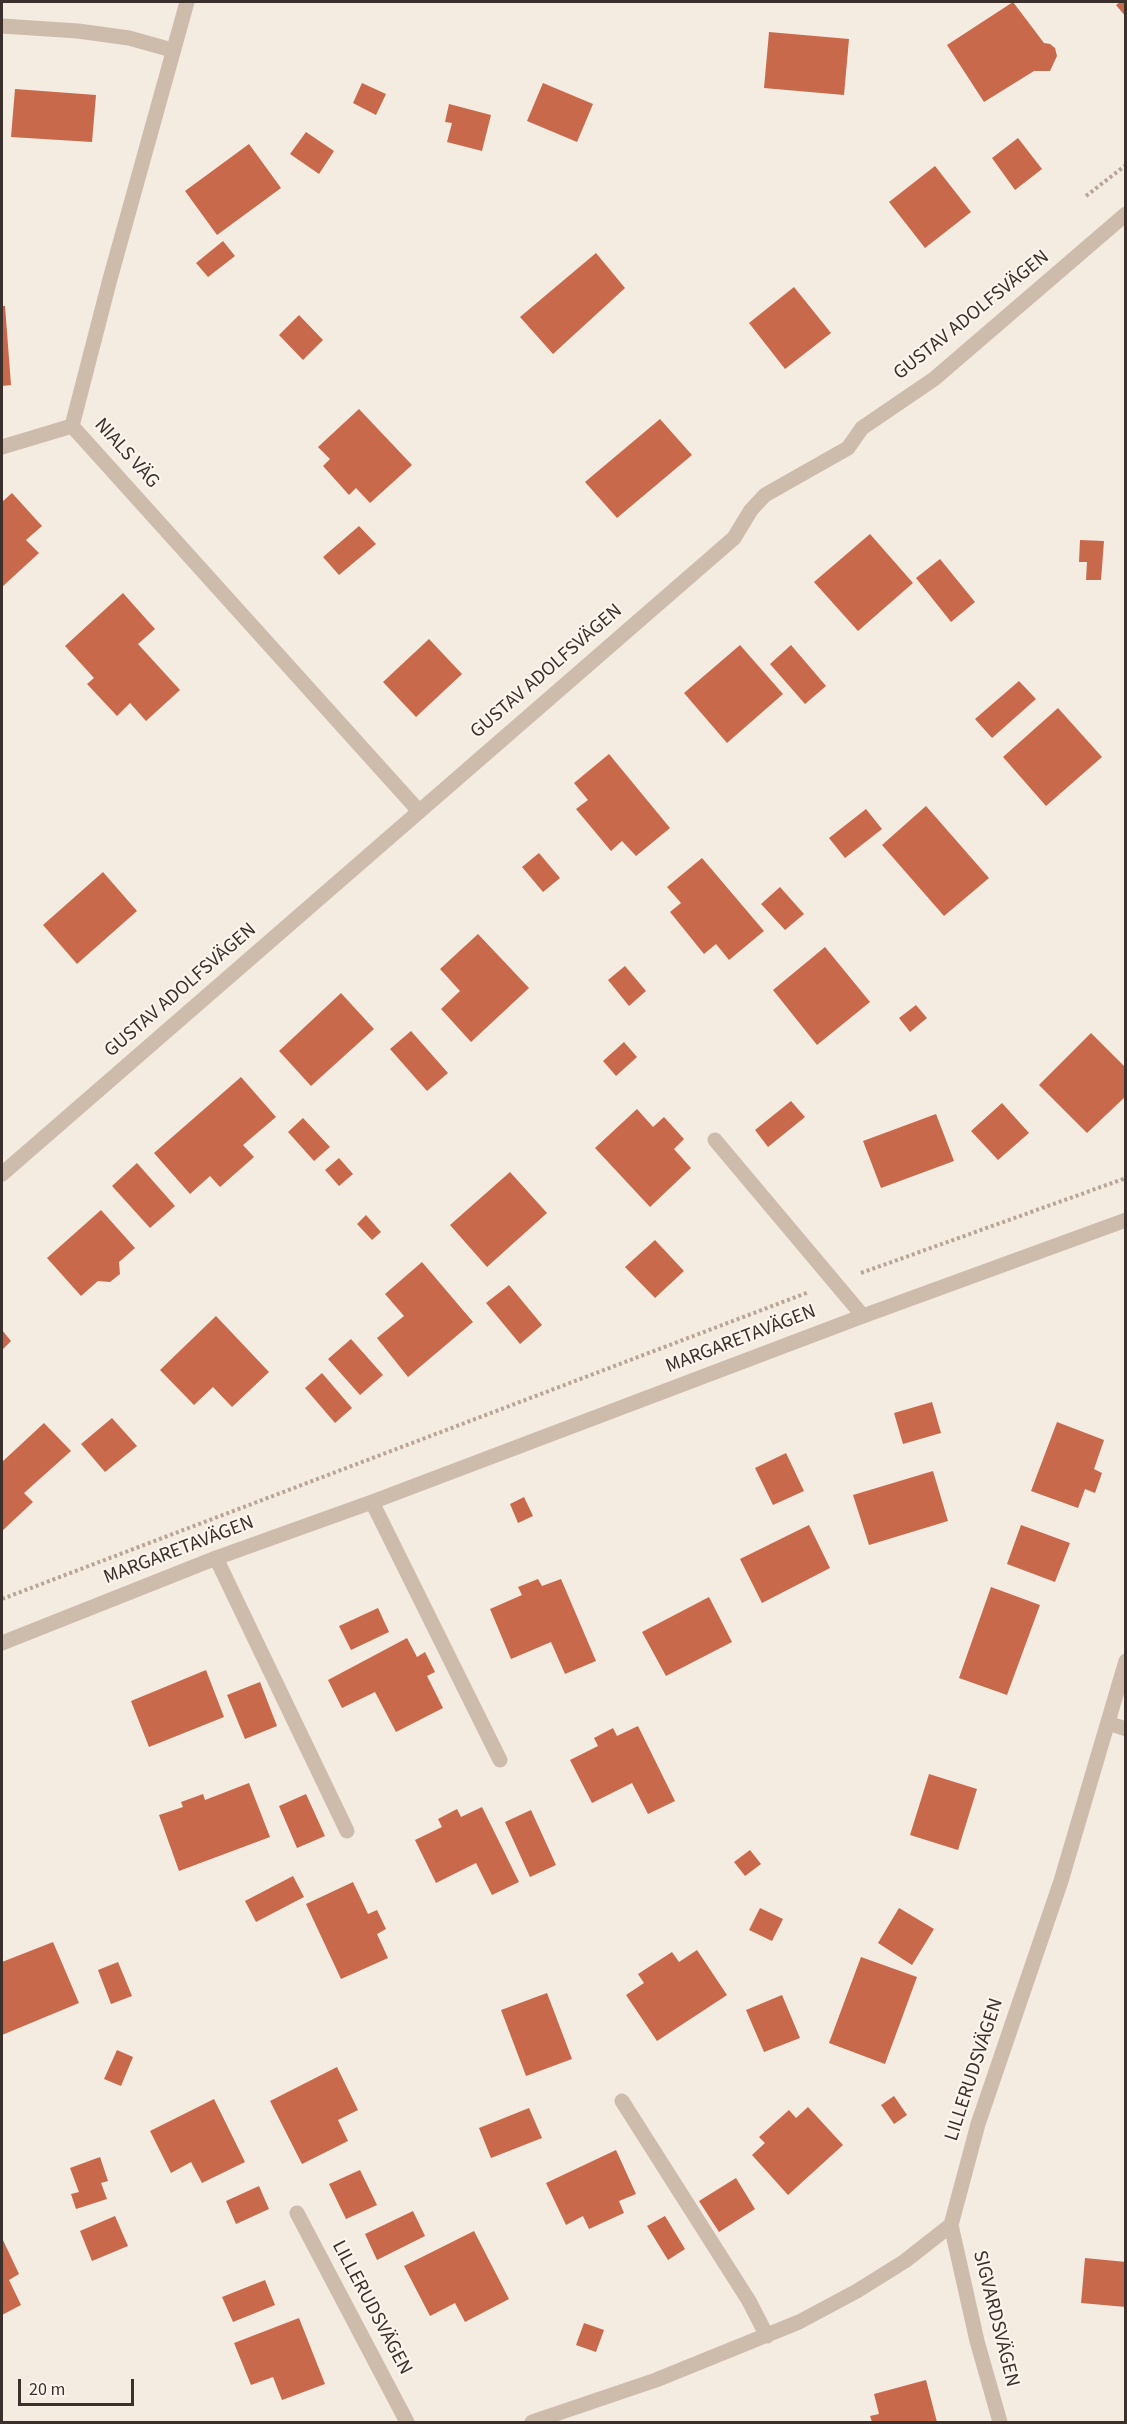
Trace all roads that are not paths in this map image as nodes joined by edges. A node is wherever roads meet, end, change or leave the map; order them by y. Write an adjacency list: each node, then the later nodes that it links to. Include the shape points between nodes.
1 (186, 2): 3 (street, NIALS VÄG)
2 (2, 26): 3 (street, via 129,38)
3 (172, 50): 5 (street, NIALS VÄG)
4 (1125, 214): 7 (street, GUSTAV ADOLFSVÄGEN, via 934,379 862,428 848,448 765,495 734,538)
5 (72, 426): 6 (street); 7 (street, NIALS VÄG)
6 (2, 447)
7 (418, 810): 9 (street, GUSTAV ADOLFSVÄGEN)
8 (715, 1140): 11 (street)
9 (2, 1174)
10 (1125, 1220): 11 (street, MARGARETAVÄGEN)
11 (863, 1316): 12 (street, MARGARETAVÄGEN)
12 (372, 1502): 13 (street, MARGARETAVÄGEN); 18 (street)
13 (216, 1558): 14 (street, MARGARETAVÄGEN); 19 (street)
14 (2, 1642)
15 (1125, 1661): 16 (street, LILLERUDSVÄGEN)
16 (1108, 1724): 17 (street); 22 (street, LILLERUDSVÄGEN, via 1061,1881 978,2124)
17 (1125, 1729)
18 (500, 1760)
19 (347, 1831)
20 (622, 2101): 23 (street, via 749,2301)
21 (297, 2213): 25 (street, LILLERUDSVÄGEN)
22 (951, 2225): 23 (street, via 857,2291); 27 (street, SIGVARDSVÄGEN)
23 (767, 2336): 24 (street)
24 (570, 2417): 26 (street)
25 (407, 2422)
26 (532, 2422)
27 (1000, 2422)

